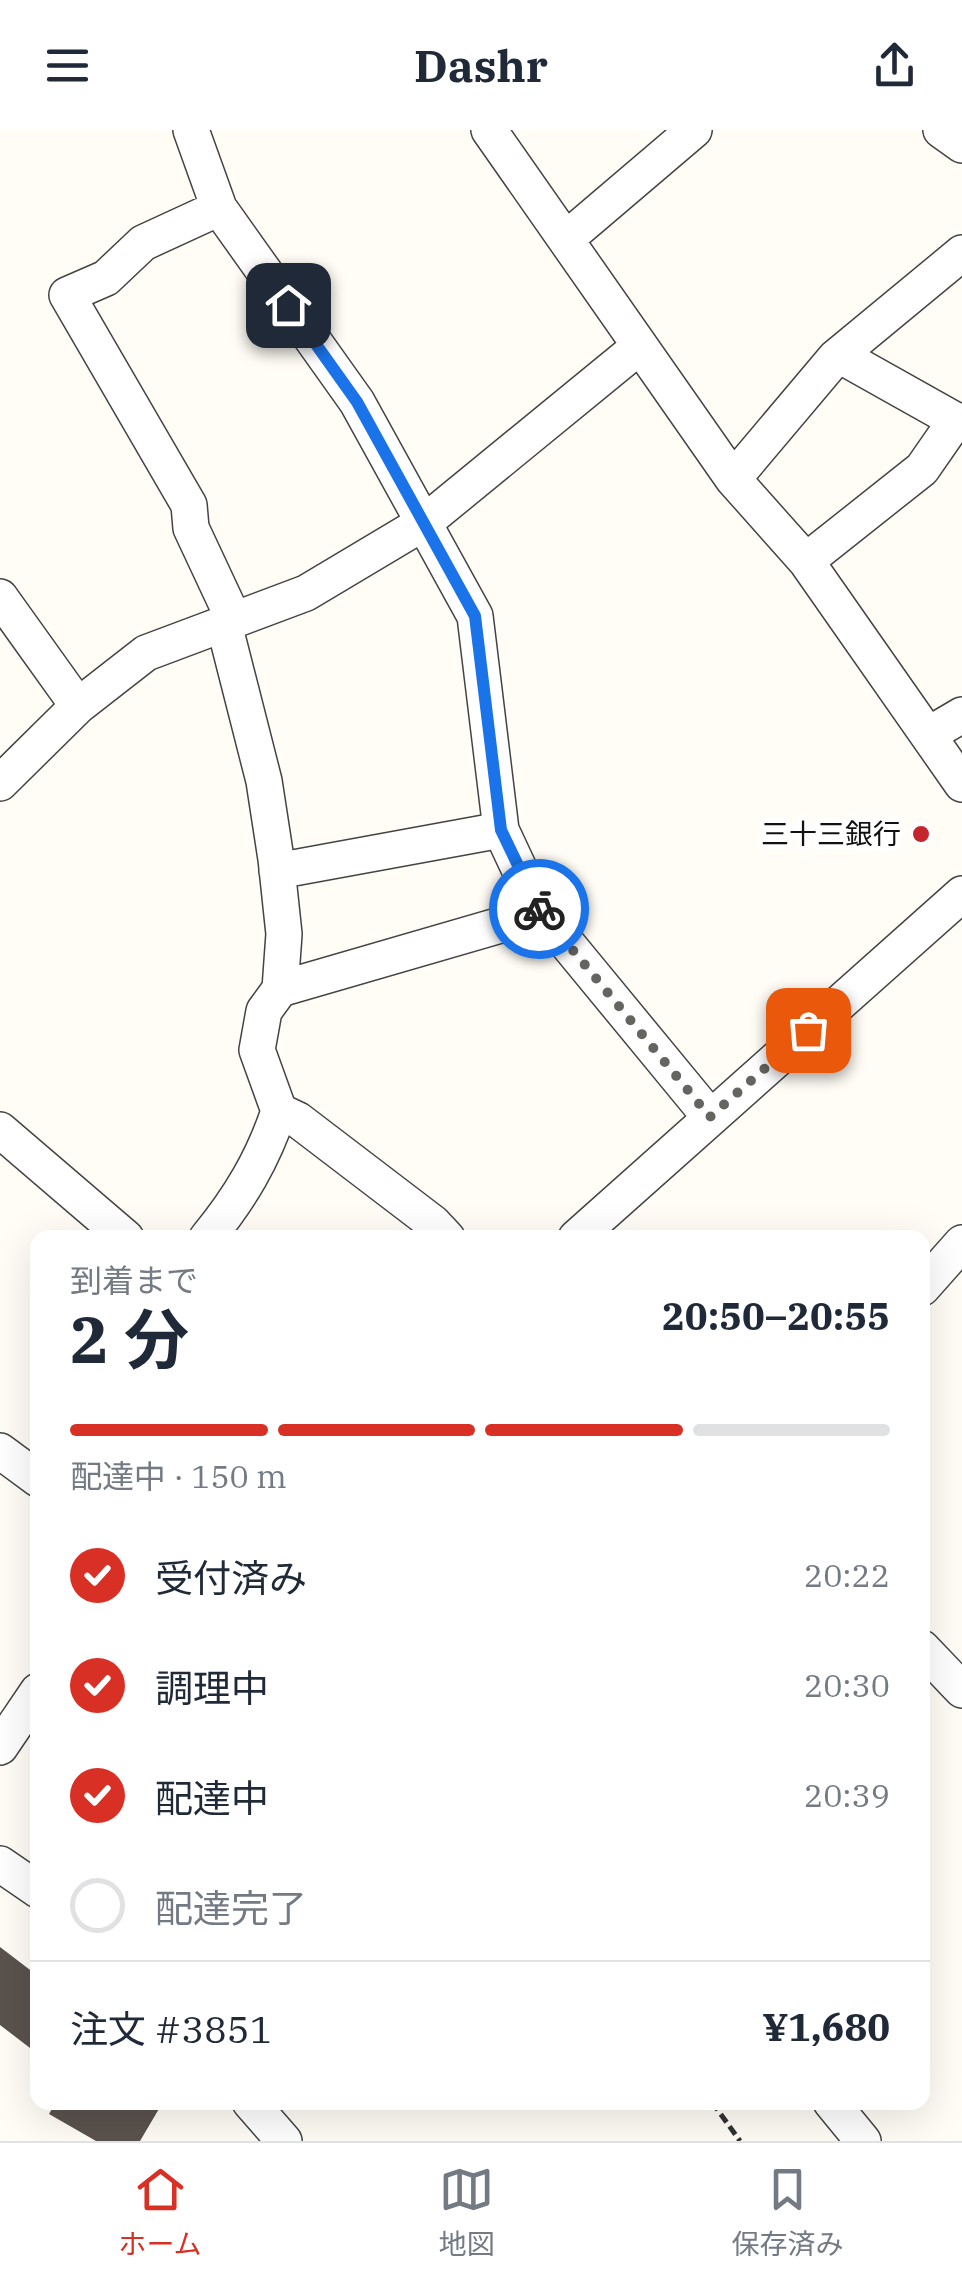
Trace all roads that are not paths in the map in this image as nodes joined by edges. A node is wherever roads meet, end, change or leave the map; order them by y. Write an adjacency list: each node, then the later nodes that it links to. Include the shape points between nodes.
1 (190, 130): 6 (street)
2 (490, 130): 7 (street)
3 (694, 130): 7 (street)
4 (941, 130): 5 (street)
5 (962, 145)
6 (218, 208): 13 (street, via 357,402); 16 (street, via 143,243 106,278 67,295 189,505 191,528)
7 (566, 238): 9 (street)
8 (962, 253): 10 (street)
9 (640, 346): 12 (street); 13 (street)
10 (838, 355): 11 (street); 12 (street)
11 (959, 422): 14 (street, via 922,469)
12 (733, 479): 14 (street)
13 (424, 522): 16 (street, via 306,593); 22 (street, via 475,616)
14 (806, 561): 19 (street)
15 (0, 597): 17 (street)
16 (229, 622): 17 (street, via 146,653); 23 (street)
17 (78, 706): 20 (street)
18 (962, 715): 19 (street)
19 (928, 735): 21 (street)
20 (0, 783)
21 (962, 784)
22 (501, 830): 23 (street); 25 (street)
23 (277, 871): 26 (street, via 284,934)
24 (962, 894): 28 (street)
25 (542, 912): 26 (street); 28 (street)
26 (280, 989): 27 (street, via 264,1012 257,1050)
27 (279, 1110): 31 (street, via 258,1166); 32 (street)
28 (710, 1117): 33 (street)
29 (6, 1149): 30 (street)
30 (115, 1230)
31 (213, 1230)
32 (440, 1230)
33 (585, 1230)
34 (962, 1243): 35 (street)
35 (930, 1279)
36 (0, 1451): 37 (street)
37 (30, 1473)
38 (930, 1656): 39 (street)
39 (962, 1690)
40 (30, 1703): 41 (street)
41 (0, 1747)
42 (0, 1864): 43 (street)
43 (30, 1885)
44 (257, 2110): 46 (street)
45 (838, 2110): 47 (street)
46 (284, 2141)
47 (863, 2141)

